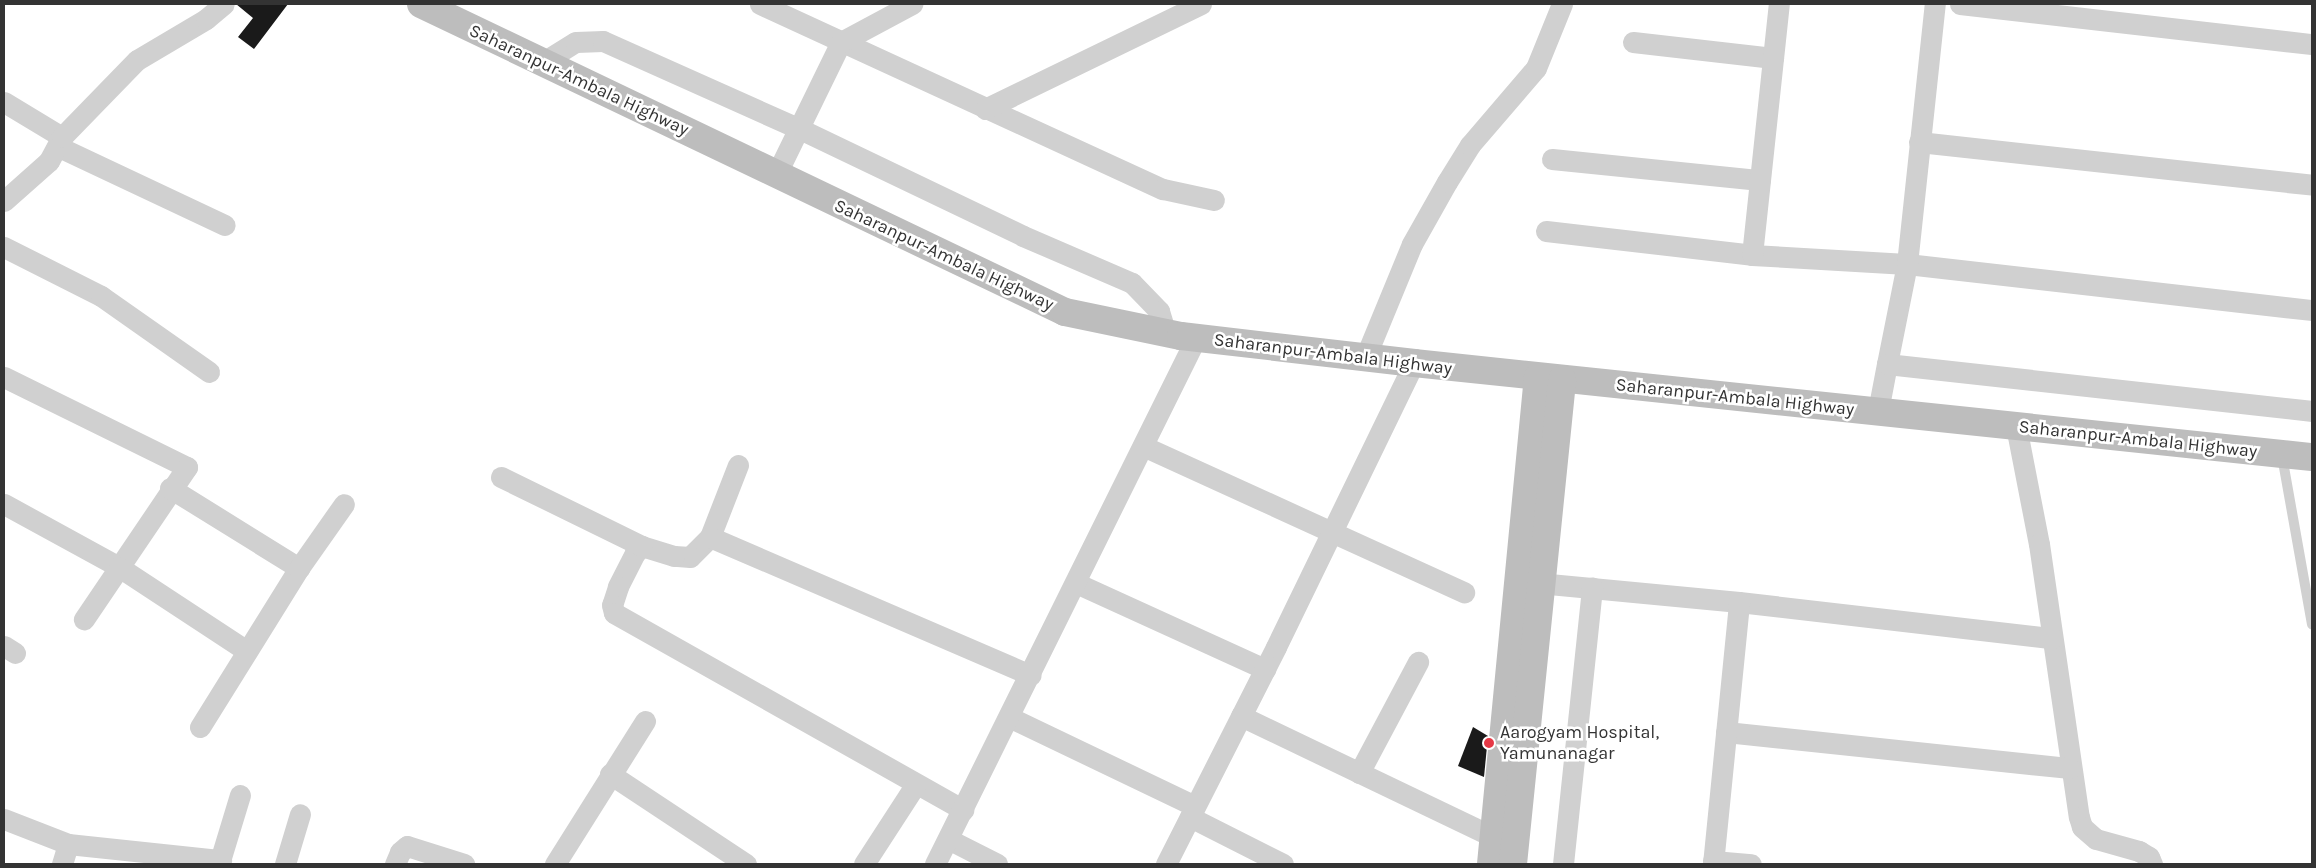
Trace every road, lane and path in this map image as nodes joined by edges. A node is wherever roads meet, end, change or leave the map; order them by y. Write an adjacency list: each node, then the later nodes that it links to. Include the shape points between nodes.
1 (224, 4): 19 (street, via 206,19 138,60)
2 (421, 4): 15 (main road, Saharanpur-Ambala Highway)
3 (760, 4): 11 (street)
4 (912, 4): 11 (street)
5 (1201, 4): 17 (street)
6 (1562, 4): 35 (street, via 1536,68 1470,145 1446,182 1412,244)
7 (1779, 4): 14 (street)
8 (1936, 4): 20 (street)
9 (1960, 4): 10 (street)
10 (2094, 11): 13 (street)
11 (841, 42): 17 (street); 18 (street)
12 (1633, 42): 14 (street)
13 (2312, 44)
14 (1773, 58): 23 (street)
15 (545, 61): 18 (street, via 576,42 603,41); 22 (main road, Saharanpur-Ambala Highway)
16 (4, 102): 19 (street)
17 (985, 109): 25 (street, via 1162,190)
18 (800, 129): 22 (street); 33 (street, via 1023,236 1132,282 1159,312)
19 (61, 142): 26 (street, via 49,161); 27 (street)
20 (1919, 142): 24 (street); 31 (street)
21 (1552, 159): 23 (street)
22 (776, 175): 33 (main road, Saharanpur-Ambala Highway, via 1065,312)
23 (1760, 180): 30 (street)
24 (2312, 185)
25 (1214, 200)
26 (4, 202)
27 (225, 225)
28 (1546, 231): 30 (street)
29 (4, 247): 38 (street, via 101,296)
30 (1752, 255): 31 (street)
31 (1907, 264): 32 (street); 37 (street)
32 (2312, 310)
33 (1166, 334): 34 (main road, Saharanpur-Ambala Highway)
34 (1196, 338): 35 (main road, Saharanpur-Ambala Highway); 44 (street)
35 (1365, 358): 36 (main road, Saharanpur-Ambala Highway)
36 (1414, 364): 40 (main road, Saharanpur-Ambala Highway); 52 (street)
37 (1888, 364): 41 (street); 42 (street)
38 (209, 372)
39 (4, 377): 49 (street, via 187,467)
40 (1550, 378): 41 (main road, Saharanpur-Ambala Highway); 57 (main road)
41 (1878, 411): 43 (main road, Saharanpur-Ambala Highway)
42 (2312, 411)
43 (2016, 426): 45 (main road, Saharanpur-Ambala Highway); 64 (street, via 2039,544)
44 (1143, 446): 52 (street); 58 (street)
45 (2282, 454): 46 (main road, Saharanpur-Ambala Highway); 63 (lane)
46 (2312, 457)
47 (738, 465): 53 (street)
48 (501, 477): 54 (street)
49 (170, 488): 55 (street); 56 (street)
50 (4, 504): 55 (street)
51 (344, 504): 56 (street)
52 (1332, 534): 60 (street); 67 (street)
53 (710, 537): 54 (street, via 690,558); 68 (street)
54 (642, 546): 77 (street, via 634,553 618,587 612,604 614,613)
55 (118, 567): 62 (street); 65 (street)
56 (299, 568): 65 (street)
57 (1530, 582): 59 (street); 83 (main road); 100 (main road)
58 (1076, 583): 67 (street); 68 (street)
59 (1592, 588): 61 (street); 101 (street)
60 (1464, 592)
61 (1739, 602): 64 (street); 73 (street)
62 (84, 619)
63 (2312, 624)
64 (2052, 638): 74 (street)
65 (247, 651): 72 (street)
66 (1418, 662): 75 (street)
67 (1265, 669): 69 (street)
68 (1031, 676): 70 (street)
69 (1241, 716): 75 (street); 80 (street)
70 (1009, 718): 79 (street); 80 (street)
71 (644, 721): 76 (street)
72 (200, 727)
73 (1726, 732): 74 (street); 87 (street)
74 (2070, 768): 103 (street, via 2082,827 2096,839 2139,851 2149,857)
75 (1359, 773): 83 (street)
76 (610, 774): 92 (street); 93 (street)
77 (916, 784): 79 (street); 94 (street)
78 (240, 795): 86 (street)
79 (963, 810): 84 (street)
80 (1192, 812): 97 (street); 98 (street)
81 (300, 814): 89 (street)
82 (4, 819): 85 (street)
83 (1493, 837): 99 (main road)
84 (948, 839): 95 (street); 96 (street)
85 (68, 844): 86 (street); 88 (street)
86 (220, 862)
87 (1713, 862): 102 (street)
88 (62, 864)
89 (284, 864)
90 (395, 864): 91 (street, via 407,846)
91 (464, 864)
92 (555, 864)
93 (746, 864)
94 (864, 864)
95 (935, 864)
96 (997, 864)
97 (1166, 864)
98 (1283, 864)
99 (1491, 864)
100 (1513, 864)
101 (1562, 864)
102 (1752, 864)
103 (2152, 864)

